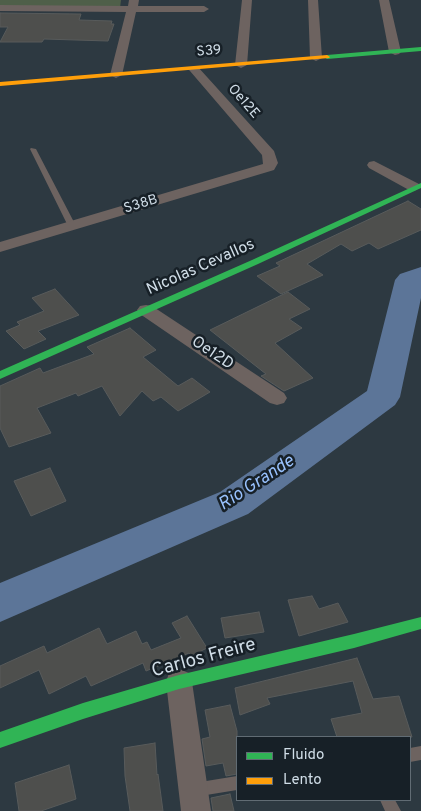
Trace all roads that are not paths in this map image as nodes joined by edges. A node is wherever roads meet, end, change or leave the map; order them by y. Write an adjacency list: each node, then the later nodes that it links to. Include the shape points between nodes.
1 (247, 0): 10 (street, Oe12E)
2 (313, 0): 9 (street)
3 (384, 0): 8 (street)
4 (132, 5): 5 (street); 6 (street); 12 (street)
5 (0, 8)
6 (204, 10)
7 (421, 49): 8 (street, S39)
8 (395, 52): 9 (street, S39)
9 (316, 58): 10 (street, S39)
10 (240, 64): 11 (street, S39)
11 (194, 69): 12 (street, S39); 15 (street, Oe12E)
12 (116, 75): 13 (street, S39)
13 (0, 84)
14 (34, 149): 18 (lane)
15 (269, 154): 18 (street, S38B, via 269,167)
16 (374, 166): 17 (street)
17 (417, 186): 20 (street, Nicolas Cevallos)
18 (72, 226): 19 (street, S38B)
19 (0, 247)
20 (146, 310): 21 (street, Nicolas Cevallos); 22 (street, Oe12D)
21 (0, 375)
22 (277, 398)
23 (421, 623): 24 (street, Carlos Freire)
24 (179, 682): 25 (street, Carlos Freire); 27 (street)
25 (0, 740)
26 (236, 783): 27 (lane)
27 (195, 800)

